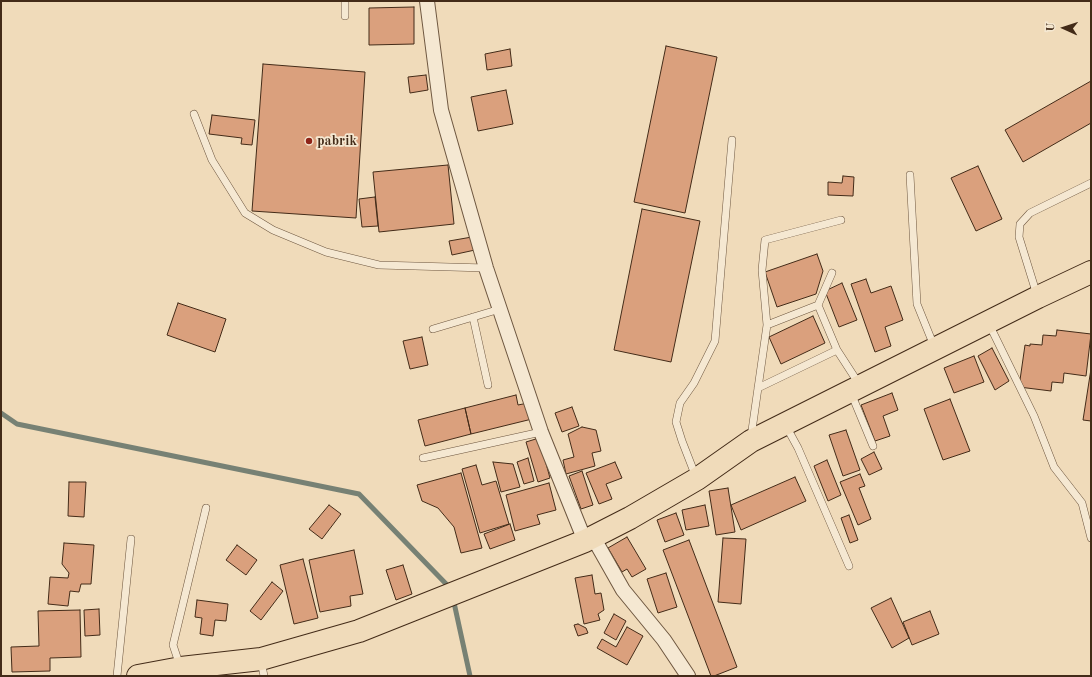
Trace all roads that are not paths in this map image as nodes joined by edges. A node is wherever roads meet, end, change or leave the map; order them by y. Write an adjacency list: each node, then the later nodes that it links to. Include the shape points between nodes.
1 (345, 1): 3 (lane)
2 (427, 1): 9 (street, via 441,110)
3 (345, 16)
4 (194, 114): 9 (lane, via 212,160 244,213 273,230 326,252 379,265)
5 (732, 140): 29 (lane, via 715,341 694,383 680,403 676,422)
6 (910, 175): 19 (lane, via 917,304)
7 (1091, 183): 12 (lane, via 1030,213 1020,224 1019,237)
8 (841, 220): 17 (lane, via 765,240 762,270)
9 (486, 268): 14 (street)
10 (1091, 272): 12 (highway)
11 (832, 273): 13 (lane)
12 (1038, 297): 16 (highway)
13 (818, 305): 17 (lane); 20 (lane)
14 (500, 309): 15 (lane); 25 (street)
15 (473, 317): 18 (lane); 21 (lane)
16 (988, 322): 19 (highway); 31 (lane, via 1034,416 1054,467 1082,503)
17 (767, 324): 22 (lane)
18 (433, 329)
19 (935, 348): 23 (highway)
20 (837, 350): 22 (lane); 23 (lane)
21 (488, 385)
22 (758, 388): 26 (lane)
23 (855, 389): 24 (highway); 27 (lane)
24 (785, 424): 26 (highway); 34 (lane)
25 (541, 432): 28 (lane); 33 (street)
26 (751, 441): 29 (highway)
27 (873, 446)
28 (423, 458)
29 (697, 479): 33 (highway)
30 (206, 508): 35 (lane, via 173,645)
31 (1091, 538)
32 (131, 539): 37 (lane)
33 (589, 539): 36 (highway, via 425,606); 39 (street, via 623,590 664,640)
34 (849, 566)
35 (181, 668): 36 (highway); 38 (highway)
36 (262, 668)
37 (117, 676)
38 (138, 676)
39 (688, 676)

